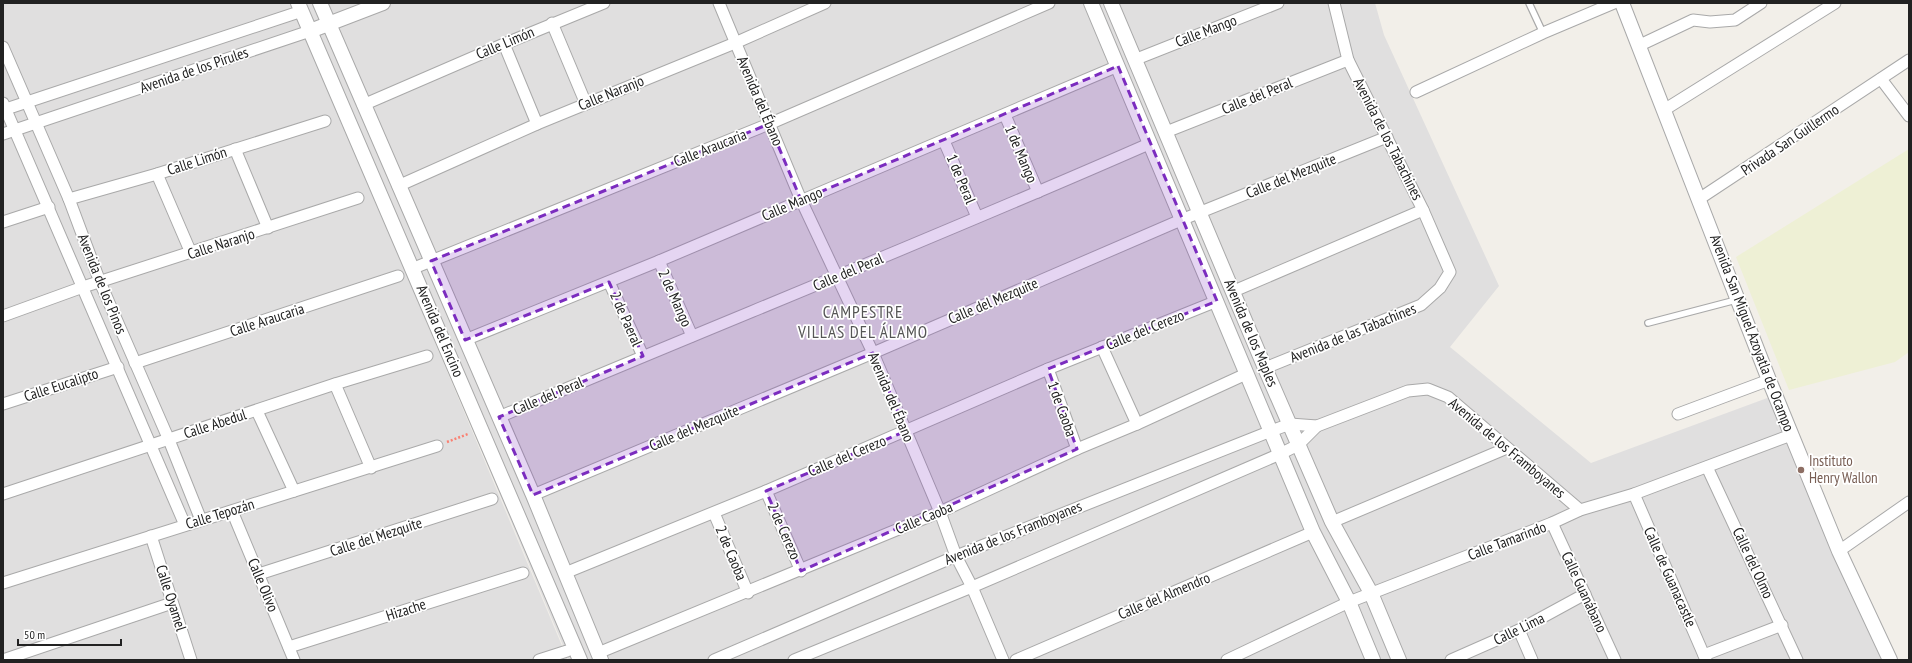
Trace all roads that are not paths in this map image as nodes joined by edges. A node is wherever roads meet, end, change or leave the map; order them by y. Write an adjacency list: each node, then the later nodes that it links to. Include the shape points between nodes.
1 (383, 3): 17 (street, Avenida de los Pirules)
2 (604, 3): 18 (street, Calle Limón)
3 (719, 3): 21 (street, Avenida del Ébano)
4 (825, 3): 21 (street, Calle Naranjo)
5 (1049, 3): 41 (street, Calle Araucaria)
6 (1090, 3): 28 (street, Avenida de los Maples)
7 (1111, 3): 25 (street, Avenida de los Maples)
8 (1278, 3): 25 (street, Calle Mango)
9 (1334, 3): 26 (street, Avenida de los Tabachines)
10 (1529, 3): 20 (lane)
11 (1614, 3): 20 (street)
12 (1622, 3): 23 (street, Avenida San Miguel Azoyatla de Ocampo)
13 (1761, 3): 23 (street, via 1735,20 1693,20)
14 (1835, 3): 35 (street)
15 (322, 4): 16 (street, Avenida de los Pirules); 17 (street, Avenida del Encino)
16 (300, 7): 19 (street, Avenida del Encino); 31 (street, Avenida de los Pirules)
17 (329, 24): 19 (street, Avenida de los Pirules); 33 (street, Avenida del Encino)
18 (552, 24): 22 (street, Calle Limón); 32 (street)
19 (310, 31): 39 (street, Avenida de los Pirules); 65 (street, Avenida del Encino)
20 (1543, 33): 30 (street)
21 (736, 43): 32 (street, Calle Naranjo); 41 (street, Avenida del Ébano)
22 (504, 44): 33 (street, Calle Limón); 40 (street)
23 (1638, 46): 35 (street, Avenida San Miguel Azoyatla de Ocampo)
24 (3, 47): 31 (street, Avenida de los Pinos)
25 (1134, 60): 43 (street, Avenida de los Maples)
26 (1348, 60): 43 (street, Calle del Peral); 44 (street, Avenida de los Tabachines)
27 (1909, 60): 29 (street, Privada San Guillermo)
28 (1118, 66): 36 (street, Calle Mango); 46 (street, Avenida de los Maples)
29 (1881, 79): 37 (street); 52 (street, Privada San Guillermo)
30 (1416, 92)
31 (27, 102): 34 (street, Avenida de los Pirules); 39 (street, Avenida de los Pinos)
32 (586, 104): 40 (street, Calle Naranjo)
33 (363, 105): 49 (street, Avenida del Encino)
34 (4, 108): 42 (street, Avenida de los Pinos)
35 (1664, 110): 52 (street, Avenida San Miguel Azoyatla de Ocampo)
36 (1005, 115): 45 (street, Calle Mango); 50 (street, 1 de Mango)
37 (1909, 116)
38 (325, 120): 47 (street, Calle Limón)
39 (35, 123): 42 (street, Avenida de los Pirules); 53 (street, Avenida de los Pinos)
40 (536, 124): 49 (street, Calle Naranjo)
41 (769, 124): 54 (street, Avenida del Ébano); 63 (street, Calle Araucaria)
42 (8, 132): 55 (street, Avenida de los Pinos)
43 (1166, 132): 57 (street, Avenida de los Maples)
44 (1387, 137): 56 (street, Avenida de los Tabachines); 57 (street, Calle del Mezquite)
45 (944, 141): 54 (street, Calle Mango); 58 (street, 1 de Peral)
46 (1151, 143): 50 (street, Calle del Peral); 59 (street, Avenida de los Maples)
47 (235, 149): 48 (street, Calle Limón); 61 (street)
48 (157, 174): 53 (street, Calle Limón); 62 (street)
49 (398, 186): 63 (street, Avenida del Encino)
50 (1038, 192): 58 (street, Calle del Peral)
51 (358, 198): 61 (street, Calle Naranjo)
52 (1699, 199): 73 (street, Avenida San Miguel Azoyatla de Ocampo)
53 (69, 200): 69 (street, Avenida de los Pinos)
54 (801, 200): 64 (street, Calle Mango); 68 (street, Avenida del Ébano)
55 (49, 207): 60 (street); 71 (street, Avenida de los Pinos)
56 (1423, 210): 66 (street, Avenida de los Tabachines); 72 (street)
57 (1200, 213): 59 (street, Calle del Mezquite); 72 (street, Avenida de los Maples)
58 (977, 217): 68 (street, Calle del Peral)
59 (1182, 220): 74 (street, Avenida de los Maples); 80 (street, Calle del Mezquite)
60 (3, 222)
61 (268, 228): 62 (street, Calle Naranjo)
62 (191, 253): 69 (street, Calle Naranjo)
63 (431, 261): 65 (street, Calle Araucaria); 78 (street, Avenida del Encino)
64 (658, 261): 70 (street, Calle Mango); 77 (street, 2 de Mango)
65 (414, 268): 151 (street, Avenida del Encino)
66 (1450, 272): 85 (street, Avenida de las Tabachines, via 1440,288 1421,305)
67 (398, 276): 83 (street, Calle Araucaria)
68 (836, 277): 77 (street, Calle del Peral); 80 (street, Avenida del Ébano)
69 (100, 282): 71 (street, Calle Naranjo); 83 (street, Avenida de los Pinos)
70 (609, 282): 78 (street, Calle Mango); 82 (street, 2 de Paeral)
71 (83, 287): 75 (street, Calle Naranjo); 84 (street, Avenida de los Pinos)
72 (1234, 291): 85 (street, Avenida de los Maples)
73 (1736, 300): 76 (lane); 88 (street, Avenida San Miguel Azoyatla de Ocampo)
74 (1217, 301): 79 (street, Calle del Cerezo); 87 (street, Avenida de los Maples)
75 (3, 316)
76 (1648, 323)
77 (692, 336): 82 (street, Calle del Peral)
78 (465, 340): 93 (street, Avenida del Encino)
79 (1102, 347): 86 (street, Calle del Cerezo); 94 (street)
80 (873, 353): 97 (street, Avenida del Ébano); 113 (street, Calle del Mezquite)
81 (427, 356): 89 (street, Calle Abedul)
82 (643, 356): 93 (street, Calle del Peral)
83 (135, 363): 100 (street, Avenida de los Pinos)
84 (118, 367): 90 (street, Calle Eucalipto); 102 (street, Avenida de los Pinos)
85 (1265, 368): 95 (street, Avenida de los Maples)
86 (1048, 369): 97 (street, Calle del Cerezo); 104 (street, 1 de Caoba)
87 (1246, 374): 94 (street, Calle Caoba); 98 (street, Avenida de los Maples)
88 (1769, 380): 92 (street); 99 (street, Avenida San Miguel Azoyatla de Ocampo)
89 (335, 384): 91 (street, Calle Abedul); 108 (street)
90 (3, 404)
91 (257, 411): 100 (street, Calle Abedul); 109 (street)
92 (1678, 414)
93 (499, 417): 113 (street, Avenida del Encino)
94 (1137, 424): 104 (street, Calle Caoba)
95 (1290, 424): 96 (street, Avenida de los Framboyanes); 98 (street, Avenida de los Framboyanes); 101 (street, Avenida de los Maples)
96 (1317, 426): 101 (street, Avenida de los Framboyanes); 105 (street, Avenida de los Framboyanes, via 1408,391 1428,389 1448,397)
97 (906, 430): 110 (street, Calle del Cerezo); 118 (street, Avenida del Ébano)
98 (1271, 431): 106 (street, Avenida de los Maples); 127 (street, Avenida de los Framboyanes)
99 (1791, 434): 107 (street, Calle Tamarindo); 126 (street, Avenida San Miguel Azoyatla de Ocampo)
100 (169, 440): 102 (street, Calle Abedul); 120 (street, Avenida de los Pinos)
101 (1298, 444): 106 (street, Avenida de los Framboyanes); 121 (street, Avenida de los Maples)
102 (152, 446): 111 (street, Calle Abedul); 123 (street, Avenida de los Pinos)
103 (437, 446): 108 (street, Calle Tepozán)
104 (1077, 448): 118 (street, Calle Caoba)
105 (1507, 448): 116 (street, Avenida de los Framboyanes); 121 (street)
106 (1280, 454): 124 (street, Avenida de los Maples); 133 (street, Avenida de los Framboyanes)
107 (1707, 467): 112 (street, Calle Tamarindo); 139 (street, Calle del Olmo)
108 (371, 468): 109 (street, Calle Tepozán)
109 (294, 491): 117 (street, Calle Tepozán)
110 (766, 491): 119 (street, Calle del Cerezo); 128 (street, 2 de Cerezo)
111 (3, 494)
112 (1634, 494): 116 (street, Calle Tamarindo); 146 (street, Calle de Guanacastle)
113 (533, 496): 130 (street, Avenida del Encino)
114 (492, 499): 131 (street, Calle del Mezquite)
115 (1909, 502): 126 (street)
116 (1580, 510): 122 (street, Calle Tamarindo)
117 (232, 511): 120 (street, Calle Tepozán); 131 (street, Calle Olivo)
118 (940, 512): 127 (street, Avenida del Ébano); 128 (street, Calle Caoba)
119 (714, 513): 130 (street, Calle del Cerezo); 134 (street, 2 de Caoba)
120 (201, 520): 123 (street, Calle Tepozán)
121 (1332, 522): 135 (street, Avenida de los Maples)
122 (1552, 523): 135 (street, Calle Tamarindo); 136 (street, Calle Guanábano)
123 (185, 525): 125 (street, Calle Tepozán)
124 (1313, 532): 137 (street, Avenida de los Maples); 155 (street, Calle del Almendro)
125 (151, 536): 132 (street, Calle Tepozán); 138 (street, Calle Oyamel)
126 (1839, 551): 163 (street, Avenida San Miguel Azoyatla de Ocampo)
127 (956, 556): 133 (street, Avenida del Ébano); 152 (street, Avenida de los Framboyanes)
128 (801, 571): 134 (street, Calle Caoba)
129 (523, 573): 141 (street, Hizache)
130 (565, 573): 144 (street, Avenida del Encino)
131 (258, 574): 141 (street, Calle Olivo)
132 (3, 583)
133 (972, 587): 153 (street, Avenida de los Framboyanes); 154 (street, Avenida del Ébano)
134 (748, 593): 144 (street, Calle Caoba)
135 (1371, 593): 137 (street, Calle Tamarindo); 158 (street, Avenida de los Maples)
136 (1585, 594): 140 (street, Calle Lima); 161 (street, Calle Guanábano)
137 (1349, 602): 145 (street, Calle Tamarindo); 157 (street, Avenida de los Maples)
138 (172, 603): 143 (street); 148 (street, Calle Oyamel)
139 (1782, 625): 146 (street); 162 (street, Calle del Olmo)
140 (1520, 630): 159 (street, Calle Lima); 160 (street)
141 (289, 647): 149 (street, Calle Olivo)
142 (566, 651): 150 (street)
143 (22, 657): 147 (street)
144 (599, 657)
145 (1242, 657): 156 (street, Calle Tamarindo)
146 (1705, 657)
147 (3, 660)
148 (190, 660)
149 (294, 660)
150 (539, 660)
151 (580, 660)
152 (714, 660)
153 (794, 660)
154 (1003, 660)
155 (1016, 660)
156 (1227, 660)
157 (1373, 660)
158 (1399, 660)
159 (1451, 660)
160 (1532, 660)
161 (1615, 660)
162 (1797, 660)
163 (1890, 660)

